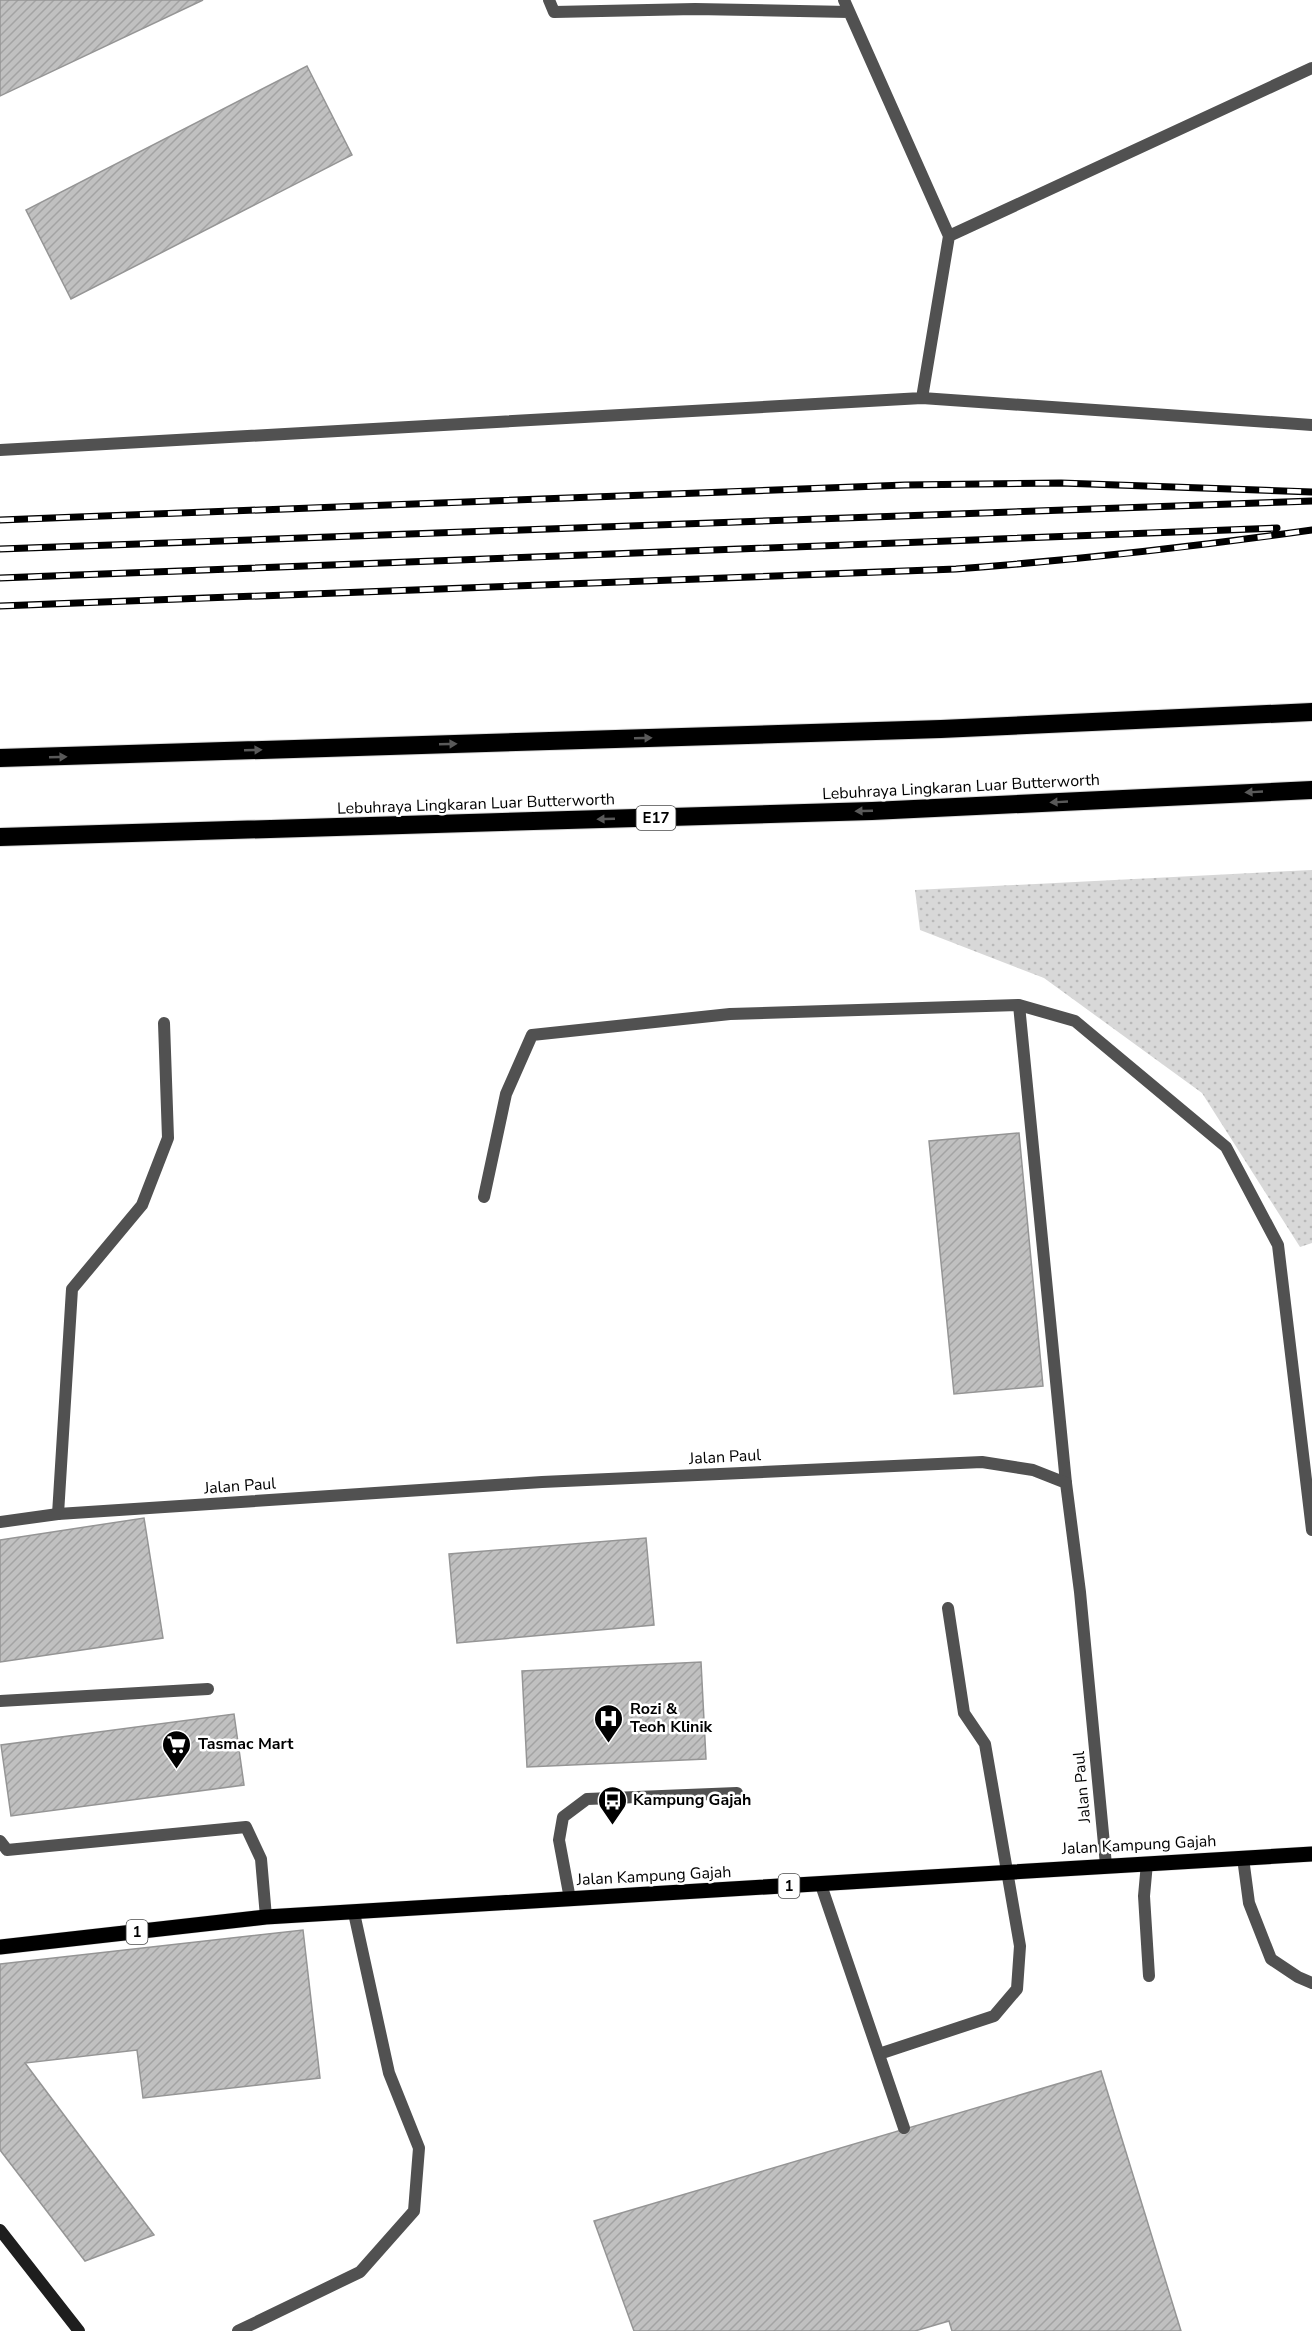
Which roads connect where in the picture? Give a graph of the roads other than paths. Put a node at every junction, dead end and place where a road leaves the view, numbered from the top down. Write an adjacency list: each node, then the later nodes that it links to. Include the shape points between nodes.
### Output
1 (549, 0): 3 (street, via 554,12)
2 (844, 0): 3 (street)
3 (849, 12): 5 (street)
4 (1312, 68): 5 (street)
5 (949, 236): 6 (street)
6 (922, 398): 7 (street); 8 (street)
7 (1312, 425)
8 (0, 450)
9 (1312, 712): 10 (highway, one-way to 9, via 929,730)
10 (0, 758)
11 (1312, 790): 12 (highway, Lebuhraya Lingkaran Luar Butterworth / E17, one-way to 12, via 872,811)
12 (0, 837)
13 (1019, 1005): 15 (street, via 730,1014 532,1035 506,1094); 16 (street); 19 (street, via 1075,1021 1226,1147 1278,1245)
14 (164, 1023): 17 (street, via 168,1138 142,1205 72,1289)
15 (484, 1197)
16 (1066, 1483): 17 (street, Jalan Paul, via 1033,1470 982,1462 542,1482); 28 (street, Jalan Paul)
17 (58, 1514): 18 (street, Jalan Paul)
18 (0, 1522)
19 (1312, 1530)
20 (948, 1608): 29 (street, via 964,1713 985,1744)
21 (208, 1689): 22 (street)
22 (0, 1701)
23 (737, 1793): 31 (street, via 587,1799 563,1817 558,1840)
24 (0, 1841): 33 (street, via 7,1850 246,1827 261,1859)
25 (1312, 1854): 26 (main road, Jalan Kampung Gajah / 1)
26 (1242, 1858): 27 (main road, Jalan Kampung Gajah / 1); 36 (street, via 1249,1903 1270,1959)
27 (1147, 1863): 28 (main road, Jalan Kampung Gajah / 1); 35 (street, via 1144,1896)
28 (1106, 1865): 29 (main road, Jalan Kampung Gajah / 1)
29 (1006, 1871): 30 (main road, Jalan Kampung Gajah / 1); 37 (street, via 1020,1946 1017,1989 994,2016)
30 (821, 1885): 31 (main road, Jalan Kampung Gajah / 1); 37 (street)
31 (570, 1899): 32 (main road, Jalan Kampung Gajah / 1)
32 (354, 1913): 33 (main road, Jalan Kampung Gajah / 1); 41 (street, via 389,2073 419,2148 414,2211 360,2272)
33 (266, 1917): 34 (main road, Jalan Kampung Gajah / 1)
34 (0, 1947)
35 (1149, 1976)
36 (1312, 1983)
37 (879, 2054): 38 (street)
38 (904, 2128)
39 (0, 2230): 40 (street)
40 (79, 2331)
41 (238, 2331)

